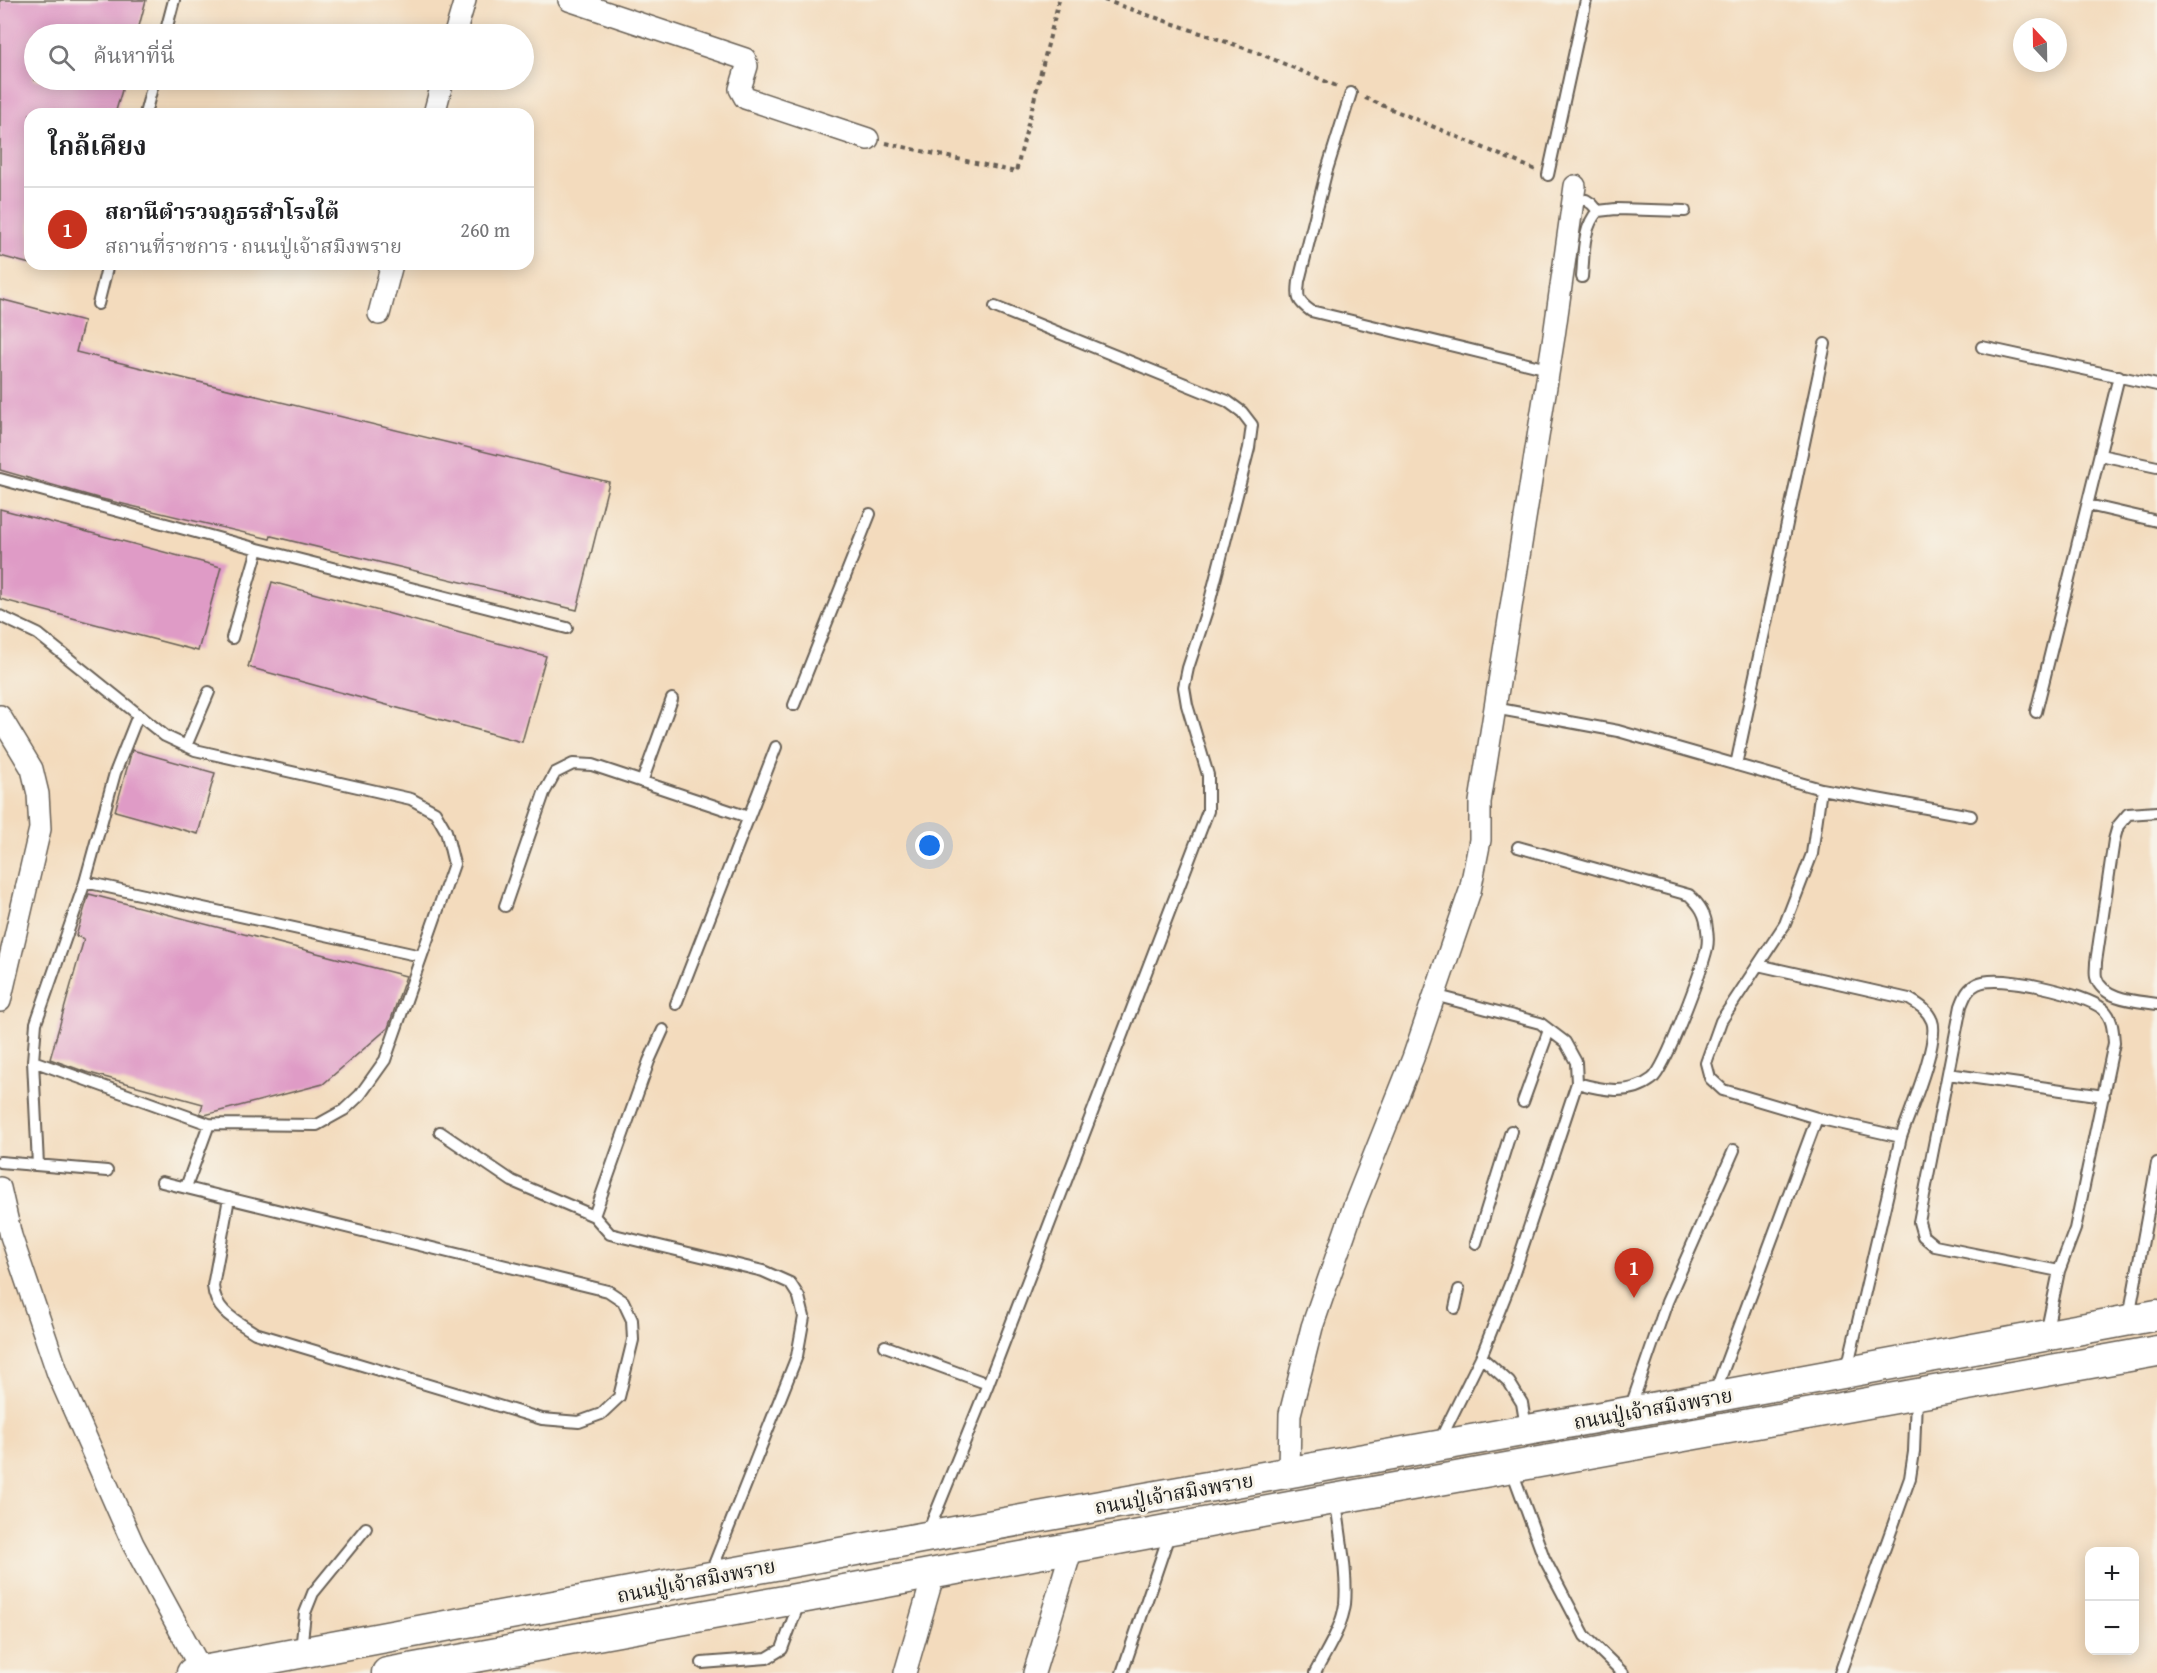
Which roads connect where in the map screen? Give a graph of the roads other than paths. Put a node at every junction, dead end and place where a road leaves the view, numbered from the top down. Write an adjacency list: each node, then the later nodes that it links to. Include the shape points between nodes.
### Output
1 (174, 0): 5 (lane)
2 (465, 0): 6 (street)
3 (569, 0): 12 (street, via 746,59 740,89 745,98)
4 (1586, 0): 13 (lane)
5 (168, 24)
6 (458, 24)
7 (151, 90): 10 (lane)
8 (440, 90): 11 (street)
9 (1351, 93): 25 (lane, via 1299,281 1302,304 1311,311)
10 (147, 108)
11 (436, 108)
12 (868, 139)
13 (1548, 175)
14 (1578, 196): 15 (lane); 25 (street)
15 (1598, 211): 16 (lane); 19 (lane, via 1587,230)
16 (1685, 211)
17 (106, 270): 20 (lane)
18 (390, 270): 22 (street)
19 (1582, 277)
20 (98, 304)
21 (995, 307): 96 (lane, via 1227,401 1252,425 1215,582 1184,687 1208,775 1208,811)
22 (379, 314)
23 (1825, 344): 47 (lane)
24 (1982, 347): 26 (lane)
25 (1548, 369): 41 (street)
26 (2119, 376): 27 (lane); 28 (lane)
27 (2157, 385)
28 (2100, 455): 29 (lane); 31 (lane)
29 (2157, 467)
30 (0, 479): 34 (lane)
31 (2088, 505): 33 (lane); 42 (lane)
32 (870, 514): 40 (lane)
33 (2157, 521)
34 (258, 549): 36 (lane); 37 (lane)
35 (0, 616): 43 (lane, via 38,634)
36 (567, 628)
37 (232, 638)
38 (209, 692): 45 (lane)
39 (672, 699): 48 (lane)
40 (794, 705)
41 (1494, 708): 47 (lane, via 1617,731); 58 (street, via 1480,802 1480,840 1470,891)
42 (2037, 712)
43 (138, 715): 45 (lane); 54 (lane, via 115,773)
44 (0, 716): 59 (street, via 32,769 40,828)
45 (186, 746): 56 (lane, via 411,799 435,812 446,831 454,864)
46 (776, 747): 52 (lane)
47 (1736, 765): 49 (lane)
48 (642, 782): 52 (lane); 55 (lane, via 592,765 573,764 555,773 544,793)
49 (1821, 789): 51 (lane); 57 (lane, via 1812,854 1785,924)
50 (2157, 812): 61 (lane, via 2128,814 2118,825 2096,978 2104,990)
51 (1971, 816)
52 (748, 817): 60 (lane)
53 (1518, 847): 66 (lane, via 1689,895 1702,906 1707,947 1672,1045 1654,1078 1630,1090)
54 (85, 882): 56 (lane); 64 (lane, via 36,1023)
55 (505, 906)
56 (421, 956): 70 (lane, via 385,1060 344,1110 317,1125)
57 (1758, 965): 69 (lane, via 1721,1021 1706,1063 1710,1078 1722,1090); 73 (lane, via 1909,999 1924,1008 1933,1023 1933,1045)
58 (1434, 995): 63 (lane, via 1540,1023); 104 (street, via 1312,1327 1290,1414)
59 (0, 1001)
60 (676, 1004)
61 (2157, 1004)
62 (663, 1030): 84 (lane)
63 (1549, 1030): 66 (lane, via 1565,1042 1576,1062); 68 (lane)
64 (33, 1060): 70 (lane); 77 (lane)
65 (1948, 1074): 67 (lane); 67 (lane, via 1961,1006 1968,990 1979,982 1996,980 2064,992 2103,1009 2113,1025 2114,1044); 86 (lane, via 1919,1222 1923,1236 1935,1246)
66 (1577, 1083): 94 (lane, via 1512,1279)
67 (2104, 1096): 86 (lane, via 2076,1228)
68 (1523, 1102)
69 (1817, 1118): 73 (lane); 98 (lane)
70 (208, 1124): 81 (lane)
71 (1511, 1131): 85 (lane)
72 (440, 1132): 84 (lane, via 512,1181)
73 (1901, 1137): 95 (lane)
74 (1734, 1150): 99 (lane, via 1667,1302)
75 (0, 1162): 77 (lane)
76 (2157, 1163): 79 (lane)
77 (38, 1165): 78 (lane)
78 (106, 1171)
79 (2155, 1180): 90 (lane)
80 (162, 1182): 81 (lane)
81 (186, 1187): 83 (lane)
82 (1, 1198): 116 (street, via 58,1374 133,1544)
83 (230, 1198): 83 (lane, via 608,1292 622,1301 632,1320 633,1340 618,1397 601,1414 579,1422 542,1419 255,1333 226,1314 214,1298)
84 (594, 1216): 112 (lane, via 610,1234 763,1271 790,1283 799,1297 804,1317 797,1356)
85 (1476, 1244)
86 (2059, 1270): 91 (lane)
87 (1460, 1290): 88 (lane)
88 (1455, 1308)
89 (2157, 1316): 90 (main road, ถนนปู่เจ้าสมิงพราย)
90 (2128, 1321): 91 (main road, ถนนปู่เจ้าสมิงพราย)
91 (2045, 1336): 95 (main road, ถนนปู่เจ้าสมิงพราย)
92 (885, 1346): 96 (lane)
93 (2157, 1351): 97 (main road, ถนนปู่เจ้าสมิงพราย)
94 (1481, 1357): 100 (lane, via 1509,1382 1522,1403); 102 (lane)
95 (1847, 1373): 98 (main road, ถนนปู่เจ้าสมิงพราย)
96 (988, 1384): 109 (lane)
97 (1916, 1394): 101 (main road, ถนนปู่เจ้าสมิงพราย); 123 (lane, via 1910,1478)
98 (1713, 1397): 99 (main road, ถนนปู่เจ้าสมิงพราย)
99 (1634, 1411): 100 (main road, ถนนปู่เจ้าสมิงพราย); 101 (main road)
100 (1526, 1429): 102 (main road, ถนนปู่เจ้าสมิงพราย)
101 (1646, 1442): 103 (main road, ถนนปู่เจ้าสมิงพราย)
102 (1438, 1445): 104 (main road, ถนนปู่เจ้าสมิงพราย)
103 (1511, 1467): 105 (main road, ถนนปู่เจ้าสมิงพราย); 122 (lane, via 1544,1558 1585,1636)
104 (1289, 1473): 106 (main road); 109 (main road, ถนนปู่เจ้าสมิงพราย)
105 (1336, 1499): 106 (main road, ถนนปู่เจ้าสมิงพราย); 121 (lane, via 1345,1604 1339,1626)
106 (1295, 1506): 108 (main road, ถนนปู่เจ้าสมิงพราย)
107 (366, 1528): 114 (lane, via 313,1593 305,1613)
108 (1171, 1529): 110 (main road, ถนนปู่เจ้าสมิงพราย); 120 (lane)
109 (926, 1537): 112 (main road, ถนนปู่เจ้าสมิงพราย)
110 (1072, 1548): 111 (main road, ถนนปู่เจ้าสมิงพราย); 119 (street)
111 (934, 1573): 113 (main road, ถนนปู่เจ้าสมิงพราย); 118 (street)
112 (708, 1578): 114 (main road, ถนนปู่เจ้าสมิงพราย)
113 (801, 1598): 115 (lane, via 782,1648 767,1658); 117 (main road, ถนนปู่เจ้าสมิงพราย, via 503,1657)
114 (300, 1653): 116 (main road, ถนนปู่เจ้าสมิงพราย)
115 (702, 1664)
116 (199, 1672)
117 (387, 1673)
118 (904, 1673)
119 (1034, 1673)
120 (1122, 1673)
121 (1315, 1673)
122 (1623, 1673)
123 (1840, 1673)

